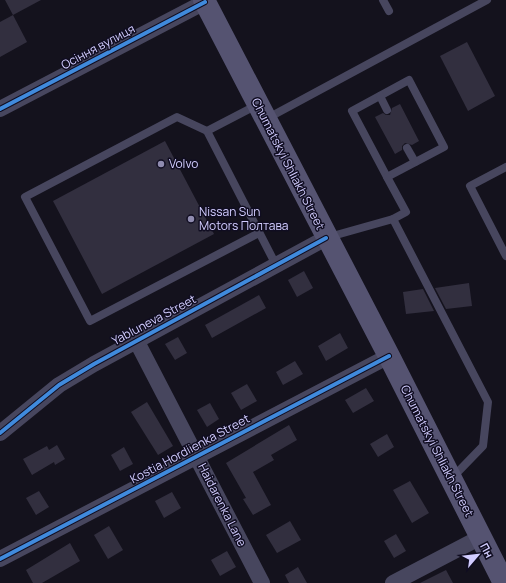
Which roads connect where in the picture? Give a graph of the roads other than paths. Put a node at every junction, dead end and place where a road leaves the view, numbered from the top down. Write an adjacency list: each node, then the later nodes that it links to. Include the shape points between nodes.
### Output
1 (383, 0): 4 (lane)
2 (487, 0): 8 (lane)
3 (205, 1): 6 (street, Осіння вулиця); 8 (main road, Chumatskyi Shliakh Street)
4 (389, 11)
5 (380, 96): 7 (lane); 11 (lane, via 409,80 444,147); 13 (lane, via 352,111)
6 (0, 109)
7 (387, 110)
8 (262, 112): 9 (lane); 16 (main road, Chumatskyi Shliakh Street)
9 (207, 131): 15 (lane); 15 (lane, via 177,117 25,197 90,321)
10 (407, 148): 11 (lane)
11 (415, 162): 13 (lane)
12 (506, 167): 17 (lane, via 470,186)
13 (387, 177): 14 (lane, via 406,212)
14 (393, 219): 16 (lane); 23 (lane, via 488,402 483,446)
15 (259, 233): 18 (lane)
16 (326, 238): 18 (street, Yabluneva Street); 20 (main road, Chumatskyi Shliakh Street)
17 (506, 256)
18 (276, 265): 19 (street, Yabluneva Street)
19 (138, 342): 21 (street, Yabluneva Street, via 94,364 59,386); 22 (street, Haidarenka Lane)
20 (389, 356): 22 (street, Kostia Hordiienka Street); 23 (main road, Chumatskyi Shliakh Street)
21 (0, 433)
22 (197, 456): 25 (street, Kostia Hordiienka Street); 26 (street, Haidarenka Lane)
23 (452, 479): 24 (main road, Chumatskyi Shliakh Street)
24 (481, 537): 27 (street); 28 (main road, Chumatskyi Shliakh Street)
25 (0, 559)
26 (262, 583)
27 (392, 583)
28 (504, 583)

